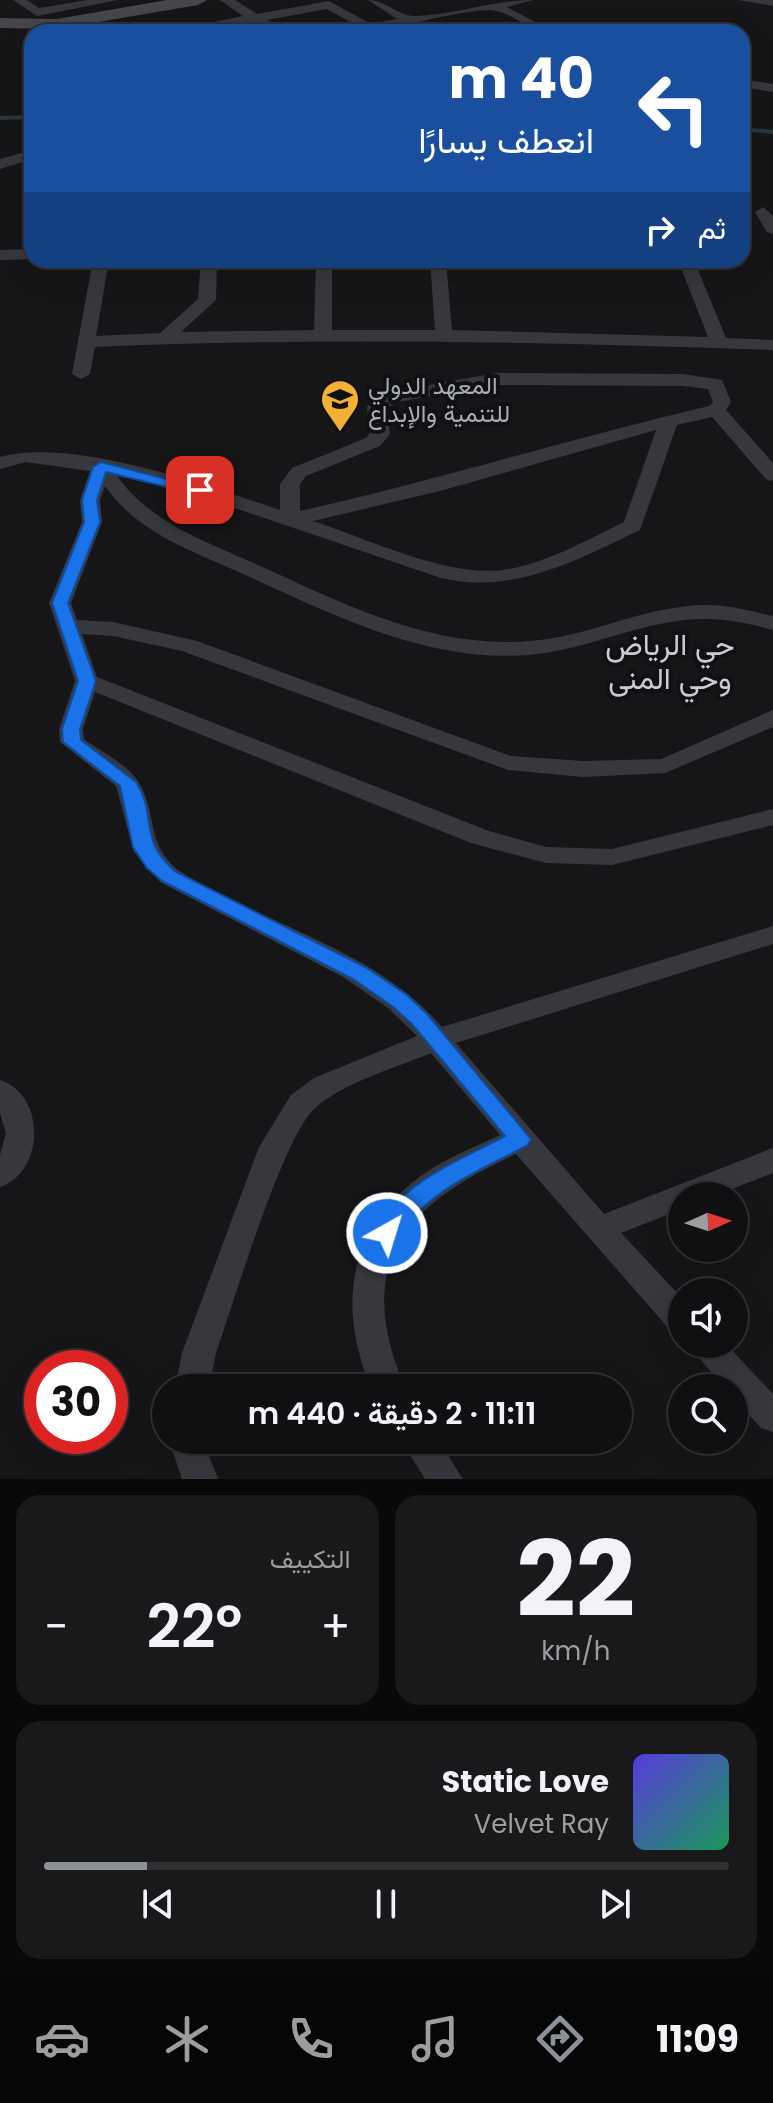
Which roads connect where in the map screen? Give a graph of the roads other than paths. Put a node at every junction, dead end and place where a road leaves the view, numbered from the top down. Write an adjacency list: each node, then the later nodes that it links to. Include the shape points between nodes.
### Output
1 (19, 0): 11 (street, via 37,12)
2 (198, 0): 11 (main road)
3 (226, 0): 13 (street)
4 (307, 0): 13 (street)
5 (444, 0): 12 (street)
6 (527, 0): 10 (street)
7 (744, 0): 9 (street)
8 (374, 1): 23 (street)
9 (773, 2)
10 (502, 3): 12 (street); 14 (street)
11 (105, 4): 15 (main road)
12 (463, 11): 24 (street)
13 (249, 14): 20 (street); 21 (street); 22 (street, via 329,5)
14 (518, 18): 16 (street); 25 (street)
15 (67, 22): 18 (main road); 19 (street)
16 (492, 22)
17 (0, 23): 26 (main road)
18 (46, 24)
19 (74, 24)
20 (207, 24)
21 (265, 24)
22 (362, 24)
23 (403, 24)
24 (413, 24)
25 (530, 24)
26 (24, 26)
27 (750, 84): 28 (street)
28 (773, 88)
29 (24, 156): 30 (street)
30 (0, 164)
31 (763, 212): 32 (street)
32 (773, 229)
33 (24, 254): 34 (street)
34 (0, 255)
35 (100, 268): 43 (street)
36 (209, 268): 42 (street, via 207,300)
37 (324, 268): 40 (street)
38 (439, 268): 41 (street)
39 (689, 268): 44 (street)
40 (323, 335): 41 (street); 42 (street)
41 (444, 335): 44 (street)
42 (165, 338): 43 (street)
43 (88, 342): 46 (street)
44 (719, 343): 45 (street)
45 (773, 345)
46 (81, 374)
47 (716, 410): 48 (street); 51 (street); 52 (street, via 722,402 715,384 683,380 497,379 391,397 376,407 380,434 373,442 299,472 290,484)
48 (668, 423): 52 (street); 52 (street, via 633,526 549,565 504,576 449,573)
49 (0, 463): 50 (street, via 26,456)
50 (101, 467): 52 (street, via 171,480); 53 (street, via 136,511 177,537 367,621 433,642 465,649 531,648 680,611 727,612); 54 (street, via 90,500 92,522 60,603)
51 (773, 475)
52 (290, 520)
53 (773, 623)
54 (67, 626): 55 (street); 56 (street, via 113,629 189,646 508,763 583,769 665,766)
55 (87, 681): 57 (street, via 480,837 546,855 612,857); 59 (street, via 71,729 72,742 126,782 143,847 154,863 169,877 360,973 409,1010)
56 (773, 717)
57 (773, 817)
58 (773, 935): 59 (street)
59 (434, 1040): 61 (street); 67 (street, via 324,1086 286,1123)
60 (0, 1091): 63 (street, via 17,1111 21,1130 16,1154)
61 (520, 1139): 64 (street); 68 (street, via 429,1186 399,1213 375,1252 364,1295 368,1337)
62 (773, 1160): 64 (street)
63 (0, 1175)
64 (598, 1229): 65 (street)
65 (668, 1305)
66 (718, 1358): 69 (street)
67 (195, 1374)
68 (383, 1374)
69 (773, 1417)
70 (191, 1454): 72 (street)
71 (428, 1454): 73 (street)
72 (200, 1479)
73 (445, 1479)

